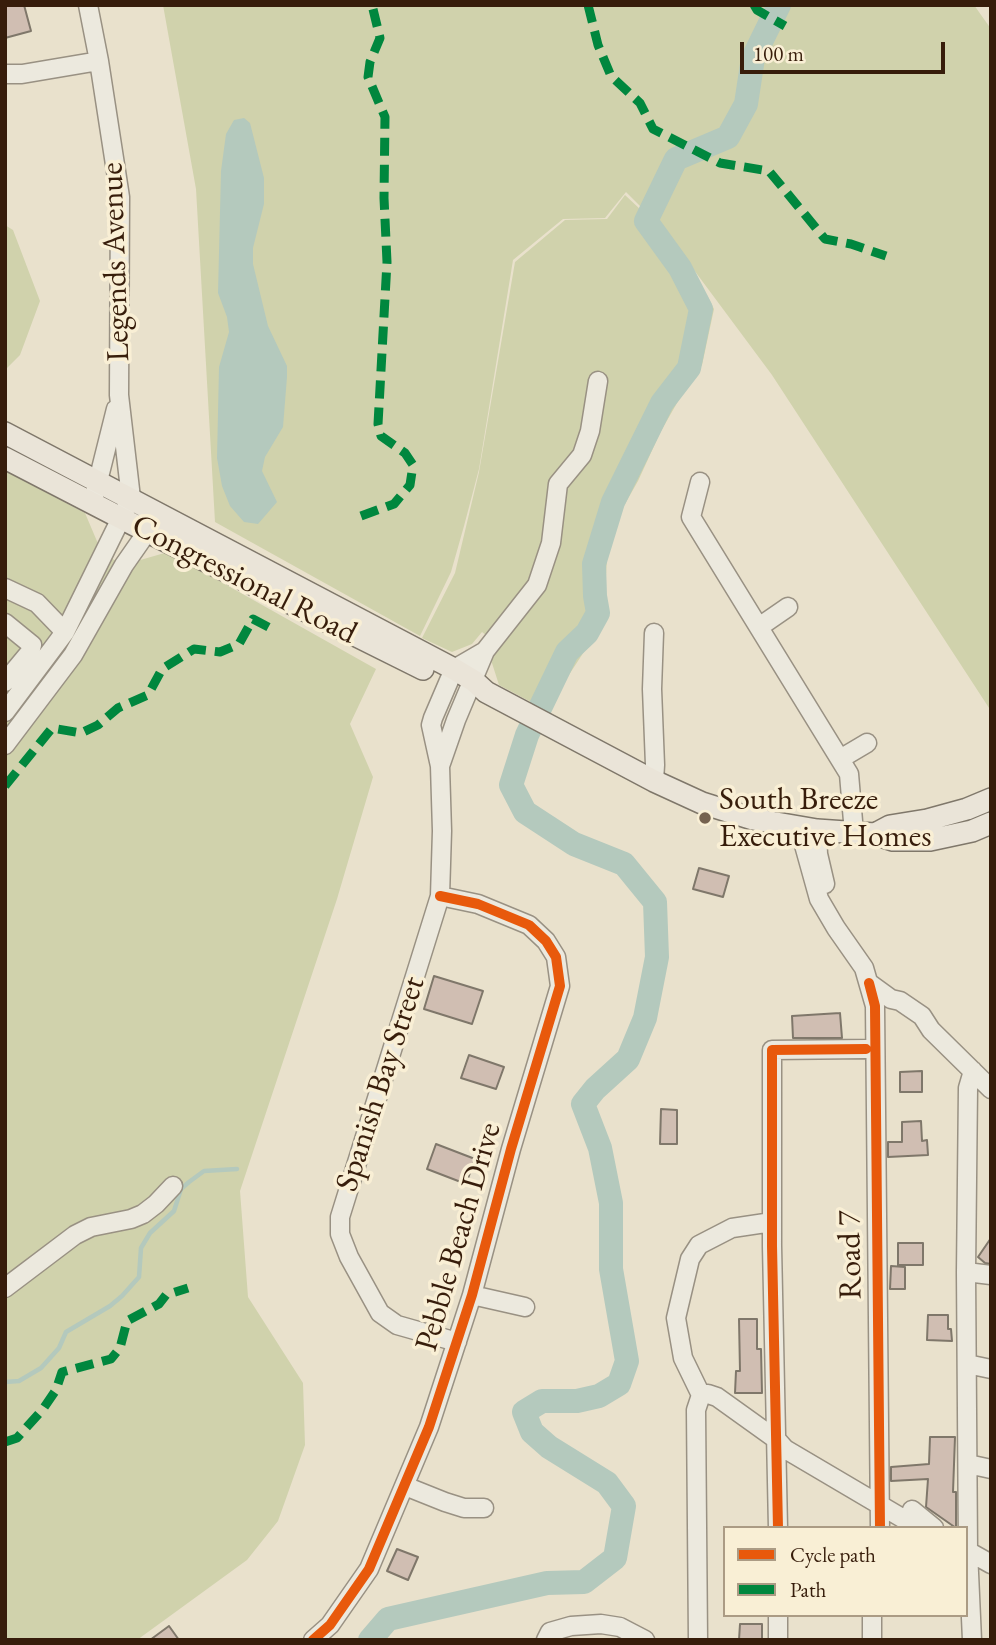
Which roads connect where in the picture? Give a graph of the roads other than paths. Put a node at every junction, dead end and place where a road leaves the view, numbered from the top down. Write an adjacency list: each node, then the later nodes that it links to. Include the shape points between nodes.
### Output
1 (88, 5): 2 (street, Legends Avenue)
2 (99, 61): 3 (street); 5 (street, Legends Avenue, via 120,197)
3 (5, 74)
4 (598, 381): 21 (street, via 582,455 558,484 551,544 537,585)
5 (119, 395): 8 (street, Legends Avenue); 10 (street, Legends Avenue)
6 (5, 433): 8 (main road, Congressional Road)
7 (5, 458): 11 (main road, Congressional Road)
8 (99, 481): 10 (main road, Congressional Road); 11 (street, Legends Avenue)
9 (701, 482): 18 (street, via 691,517)
10 (131, 498): 12 (main road, Congressional Road); 13 (street, Legends Avenue)
11 (92, 503): 13 (main road, Congressional Road)
12 (160, 513): 14 (street); 22 (main road, Congressional Road)
13 (122, 519): 14 (main road, Congressional Road); 19 (street, Legends Avenue)
14 (148, 532): 22 (main road, Congressional Road); 27 (street, via 73,655)
15 (5, 588): 19 (street, via 37,603)
16 (788, 607): 18 (street)
17 (5, 623): 23 (street, via 32,645)
18 (759, 627): 28 (street)
19 (65, 632): 25 (street, Legends Avenue)
20 (654, 633): 30 (street)
21 (487, 649): 22 (street); 24 (street, Spanish Bay Street)
22 (451, 675): 24 (main road, Congressional Road); 29 (street, Spanish Bay Street, via 432,725)
23 (5, 682)
24 (476, 688): 29 (street, Spanish Bay Street); 30 (main road, Congressional Road)
25 (5, 712)
26 (867, 743): 28 (street)
27 (5, 745)
28 (840, 759): 34 (street, via 849,774)
29 (440, 766): 35 (street, Spanish Bay Street)
30 (654, 780): 33 (main road, Congressional Road, via 702,803)
31 (989, 804): 34 (main road, Congressional Road)
32 (991, 823): 34 (main road, Congressional Road, via 930,840)
33 (808, 829): 34 (main road, Congressional Road); 36 (street, Road 7, via 819,899 861,961)
34 (864, 834)
35 (440, 895): 45 (street, Pebble Beach Drive, via 478,904 529,925 564,955 560,986); 47 (street, Spanish Bay Street, via 353,1172 340,1234 380,1313 397,1325)
36 (869, 983): 37 (street, Road 7); 38 (street, via 922,1016); 55 (street, Road 7, via 875,1006)
37 (866, 1049): 41 (street, via 772,1050); 55 (street, Road 7)
38 (973, 1071): 39 (street); 42 (street, via 968,1088)
39 (991, 1088)
40 (173, 1186): 44 (street, via 143,1214 75,1235)
41 (772, 1222): 50 (street, via 732,1228 699,1245 690,1259 676,1318 683,1358); 51 (street)
42 (966, 1272): 43 (street); 48 (street)
43 (991, 1275)
44 (5, 1288)
45 (472, 1295): 46 (street); 47 (street, Pebble Beach Drive)
46 (525, 1307)
47 (457, 1342): 54 (street, Pebble Beach Drive)
48 (967, 1364): 49 (street); 52 (street)
49 (991, 1369)
50 (701, 1395): 51 (street, via 717,1397); 73 (street, via 696,1410)
51 (777, 1440): 55 (street, via 785,1449); 57 (street)
52 (968, 1464): 53 (street); 62 (street)
53 (991, 1469)
54 (405, 1486): 56 (street, via 464,1508); 70 (street, Pebble Beach Drive, via 369,1569 330,1625)
55 (875, 1495): 58 (street, Road 7); 59 (street, Road 7); 60 (street); 61 (street)
56 (484, 1508)
57 (778, 1526)
58 (872, 1526)
59 (880, 1526)
60 (916, 1526)
61 (932, 1526)
62 (967, 1526)
63 (968, 1551): 64 (street)
64 (991, 1564)
65 (968, 1568): 77 (street)
66 (778, 1617): 74 (street)
67 (872, 1617): 75 (street)
68 (880, 1617): 76 (street)
69 (620, 1633): 71 (street, via 601,1624 570,1626 550,1632); 72 (street)
70 (313, 1640)
71 (546, 1640)
72 (645, 1640)
73 (698, 1640)
74 (778, 1640)
75 (872, 1640)
76 (880, 1640)
77 (972, 1640)

